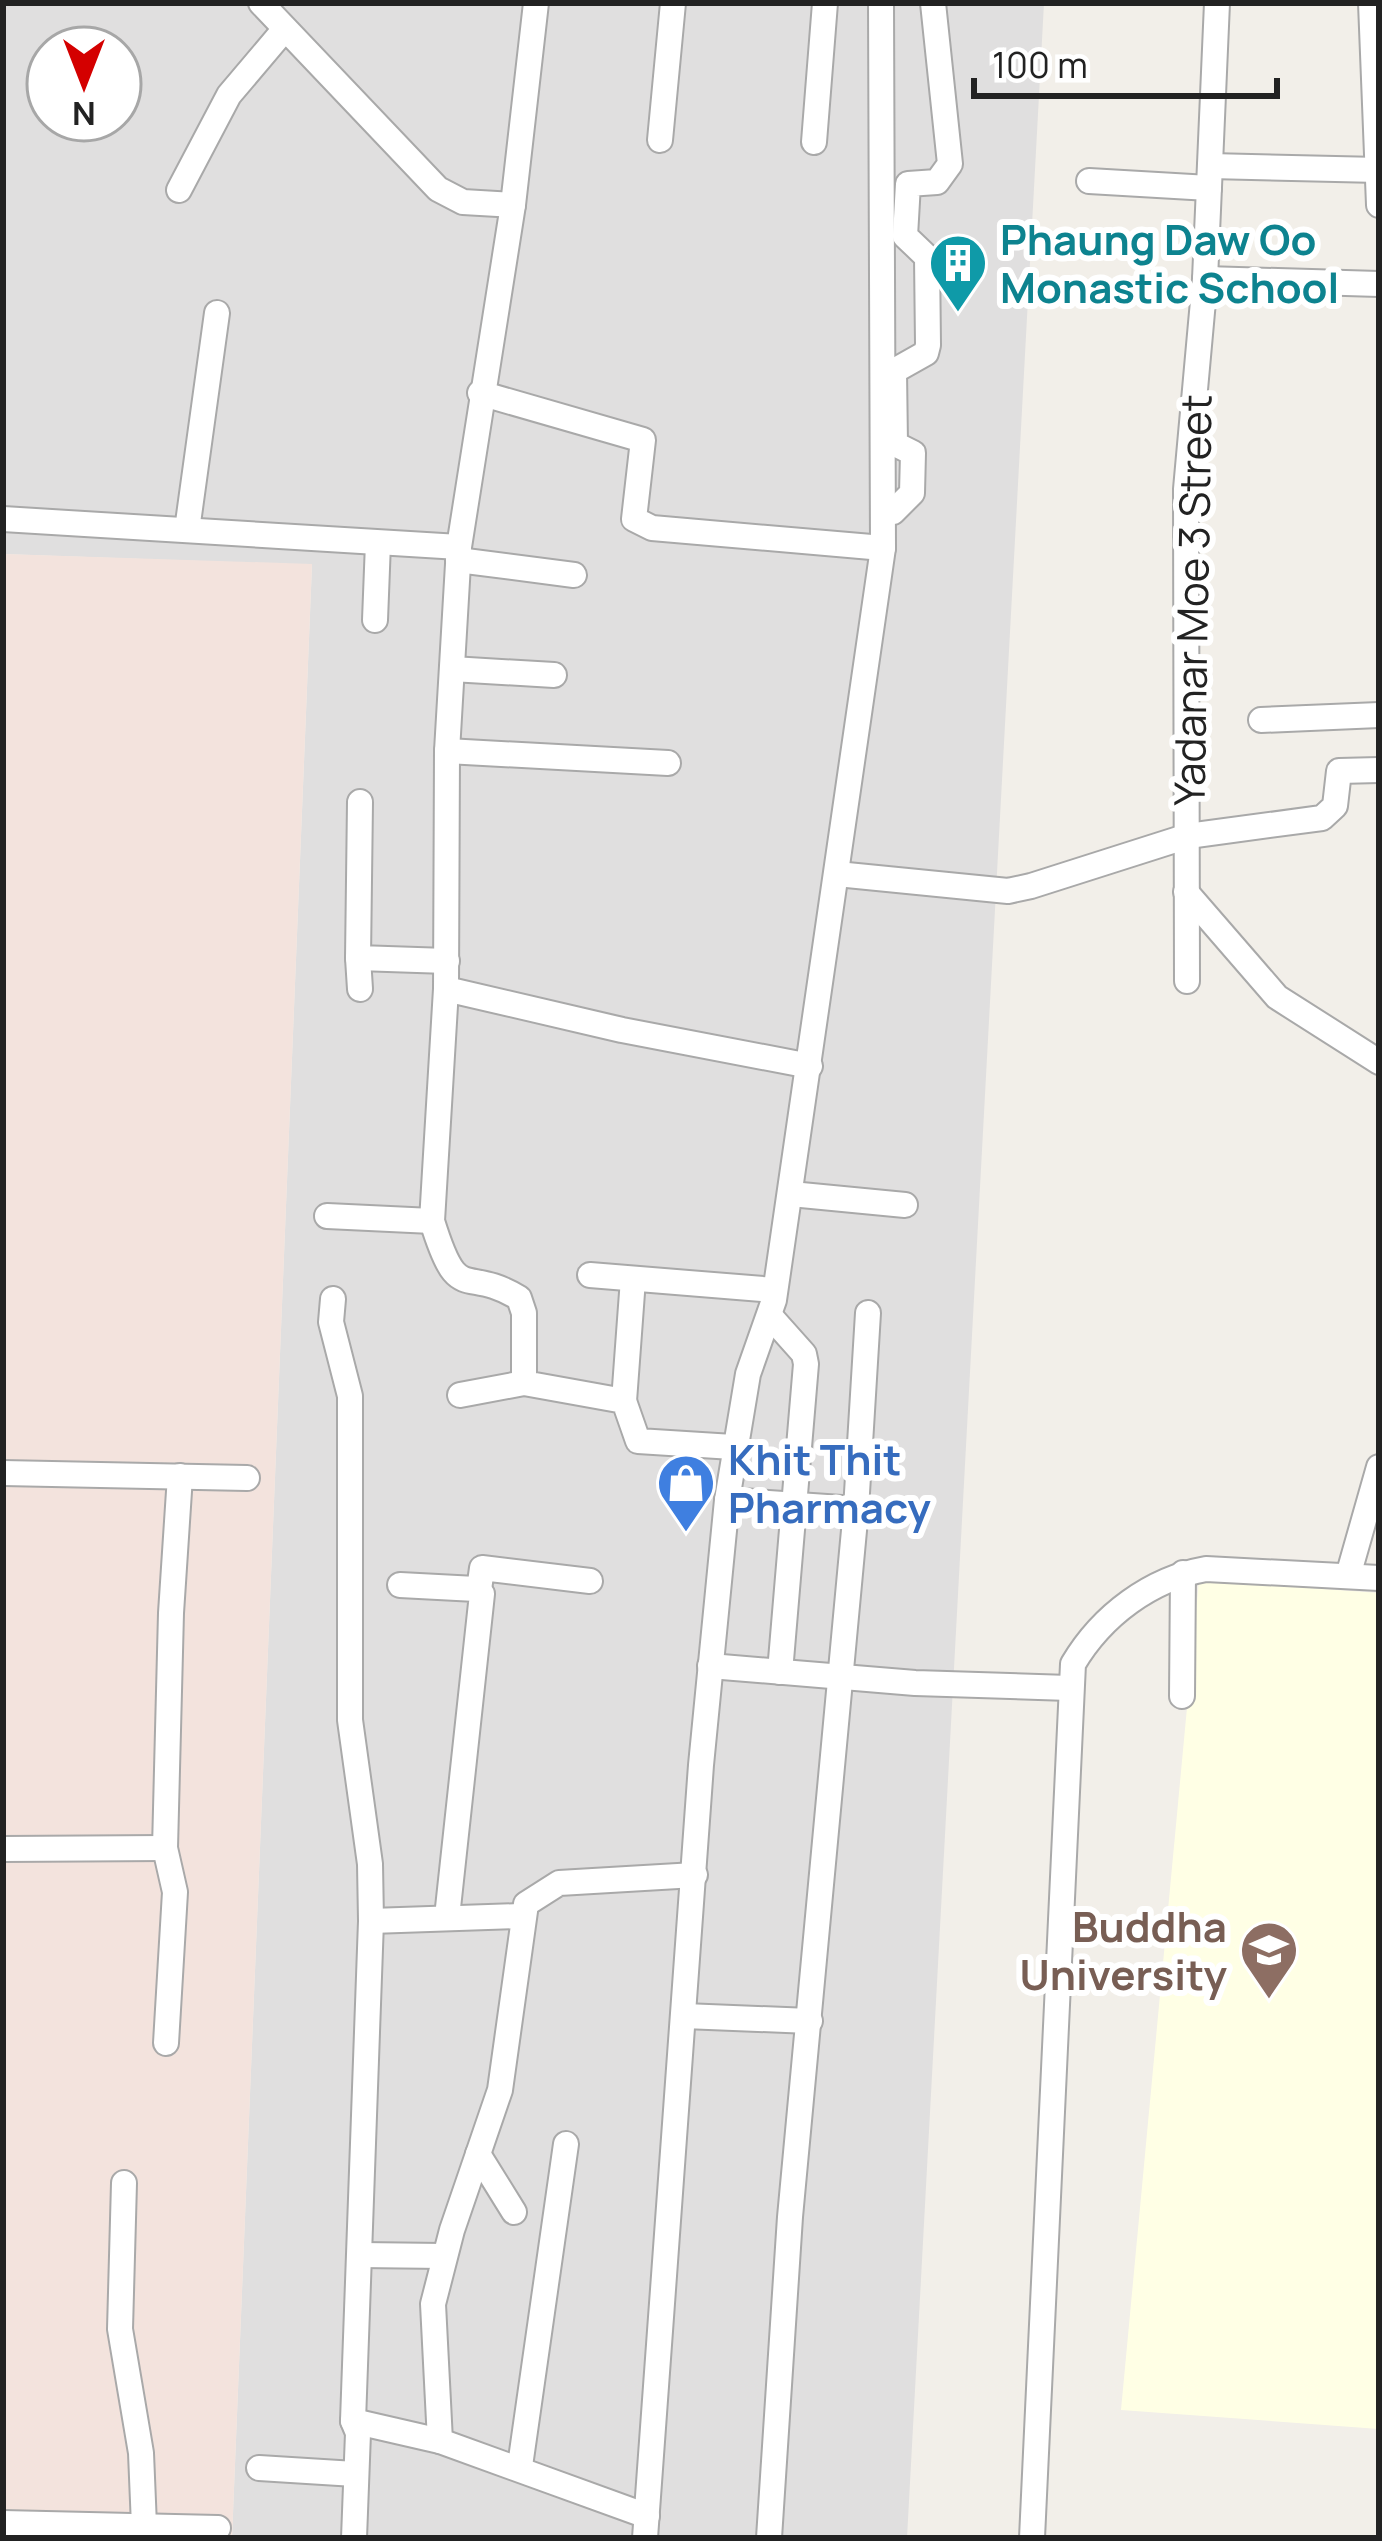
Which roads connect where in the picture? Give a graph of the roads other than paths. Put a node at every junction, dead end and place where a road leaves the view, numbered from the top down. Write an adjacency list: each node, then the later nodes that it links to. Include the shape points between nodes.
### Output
1 (261, 3): 9 (street)
2 (536, 3): 16 (street)
3 (673, 3): 10 (street)
4 (826, 3): 11 (street)
5 (881, 3): 22 (street)
6 (933, 3): 22 (street, via 950,164 937,182 908,184 905,236 927,256 928,345 894,370 895,444 913,453 912,493)
7 (1217, 3): 13 (street, Yadanar Moe 3 Street)
8 (1371, 3): 12 (street)
9 (284, 30): 15 (street, via 230,95); 16 (street, via 439,190 463,202)
10 (660, 140)
11 (814, 142)
12 (1378, 170): 13 (street); 17 (street)
13 (1209, 177): 14 (street); 18 (street, Yadanar Moe 3 Street)
14 (1089, 181)
15 (179, 190)
16 (513, 205): 21 (street)
17 (1379, 205)
18 (1205, 280): 19 (street); 38 (street, Yadanar Moe 3 Street, via 1186,489)
19 (1379, 284)
20 (217, 313): 24 (street)
21 (480, 393): 26 (street, via 644,440 634,519 652,528); 27 (street)
22 (883, 512): 26 (street)
23 (3, 519): 24 (street)
24 (187, 530): 25 (street)
25 (378, 543): 27 (street); 29 (street)
26 (884, 548): 39 (street)
27 (458, 554): 28 (street); 30 (street)
28 (574, 575)
29 (375, 620)
30 (452, 669): 31 (street); 34 (street)
31 (554, 675)
32 (1379, 715): 33 (street)
33 (1261, 720)
34 (447, 751): 35 (street); 42 (street)
35 (668, 763)
36 (1379, 770): 38 (street, via 1339,771 1335,806 1322,818)
37 (360, 802): 41 (street)
38 (1188, 836): 39 (street, via 1008,891); 40 (street, Yadanar Moe 3 Street)
39 (838, 874): 47 (street)
40 (1186, 892): 43 (street, Yadanar Moe 3 Street); 46 (street, via 1277,997)
41 (358, 958): 42 (street); 45 (street)
42 (447, 961): 44 (street)
43 (1187, 981)
44 (446, 988): 47 (street); 51 (street)
45 (360, 989)
46 (1379, 1062)
47 (810, 1066): 48 (street)
48 (790, 1193): 49 (street); 54 (street)
49 (905, 1205)
50 (327, 1216): 51 (street)
51 (432, 1222): 58 (street, via 460,1280 519,1298)
52 (590, 1275): 53 (street)
53 (633, 1280): 54 (street); 60 (street)
54 (775, 1290): 57 (street)
55 (333, 1299): 85 (street, via 350,1396 350,1720)
56 (868, 1313): 68 (street)
57 (770, 1317): 61 (street, via 748,1373); 67 (street, via 806,1364)
58 (524, 1383): 59 (street); 60 (street)
59 (460, 1395)
60 (624, 1401): 61 (street, via 638,1441)
61 (734, 1447): 66 (street)
62 (1379, 1467): 70 (street)
63 (3, 1473): 64 (street)
64 (180, 1476): 65 (street); 80 (street)
65 (247, 1478)
66 (728, 1500): 67 (street); 75 (street)
67 (795, 1504): 68 (street); 76 (street)
68 (856, 1509): 77 (street)
69 (1183, 1573): 70 (street); 78 (street, via 1153,1586 1094,1636 1073,1664); 79 (street)
70 (1348, 1576): 71 (street)
71 (1379, 1578)
72 (590, 1581): 74 (street, via 482,1568)
73 (400, 1585): 74 (street)
74 (479, 1590): 84 (street)
75 (710, 1666): 76 (street); 82 (street)
76 (780, 1672): 77 (street)
77 (839, 1678): 78 (street); 87 (street)
78 (1069, 1688): 106 (street)
79 (1182, 1696)
80 (165, 1848): 81 (street); 88 (street, via 175,1892)
81 (3, 1849)
82 (695, 1875): 83 (street, via 559,1882 532,1896); 86 (street)
83 (520, 1916): 84 (street); 90 (street, via 505,2069)
84 (447, 1917): 85 (street)
85 (371, 1921): 93 (street)
86 (684, 2016): 87 (street); 102 (street)
87 (810, 2021): 105 (street)
88 (166, 2043)
89 (566, 2144): 97 (street)
90 (478, 2154): 92 (street); 94 (street)
91 (124, 2183): 101 (street, via 120,2329)
92 (514, 2212)
93 (360, 2254): 94 (street); 95 (street)
94 (443, 2256): 96 (street, via 432,2326)
95 (353, 2421): 96 (street); 99 (street)
96 (440, 2441): 97 (street)
97 (520, 2466): 102 (street)
98 (259, 2468): 99 (street)
99 (356, 2474): 104 (street)
100 (3, 2522): 101 (street)
101 (144, 2526): 103 (street)
102 (646, 2527)
103 (218, 2528)
104 (354, 2538)
105 (769, 2538)
106 (1032, 2538)

